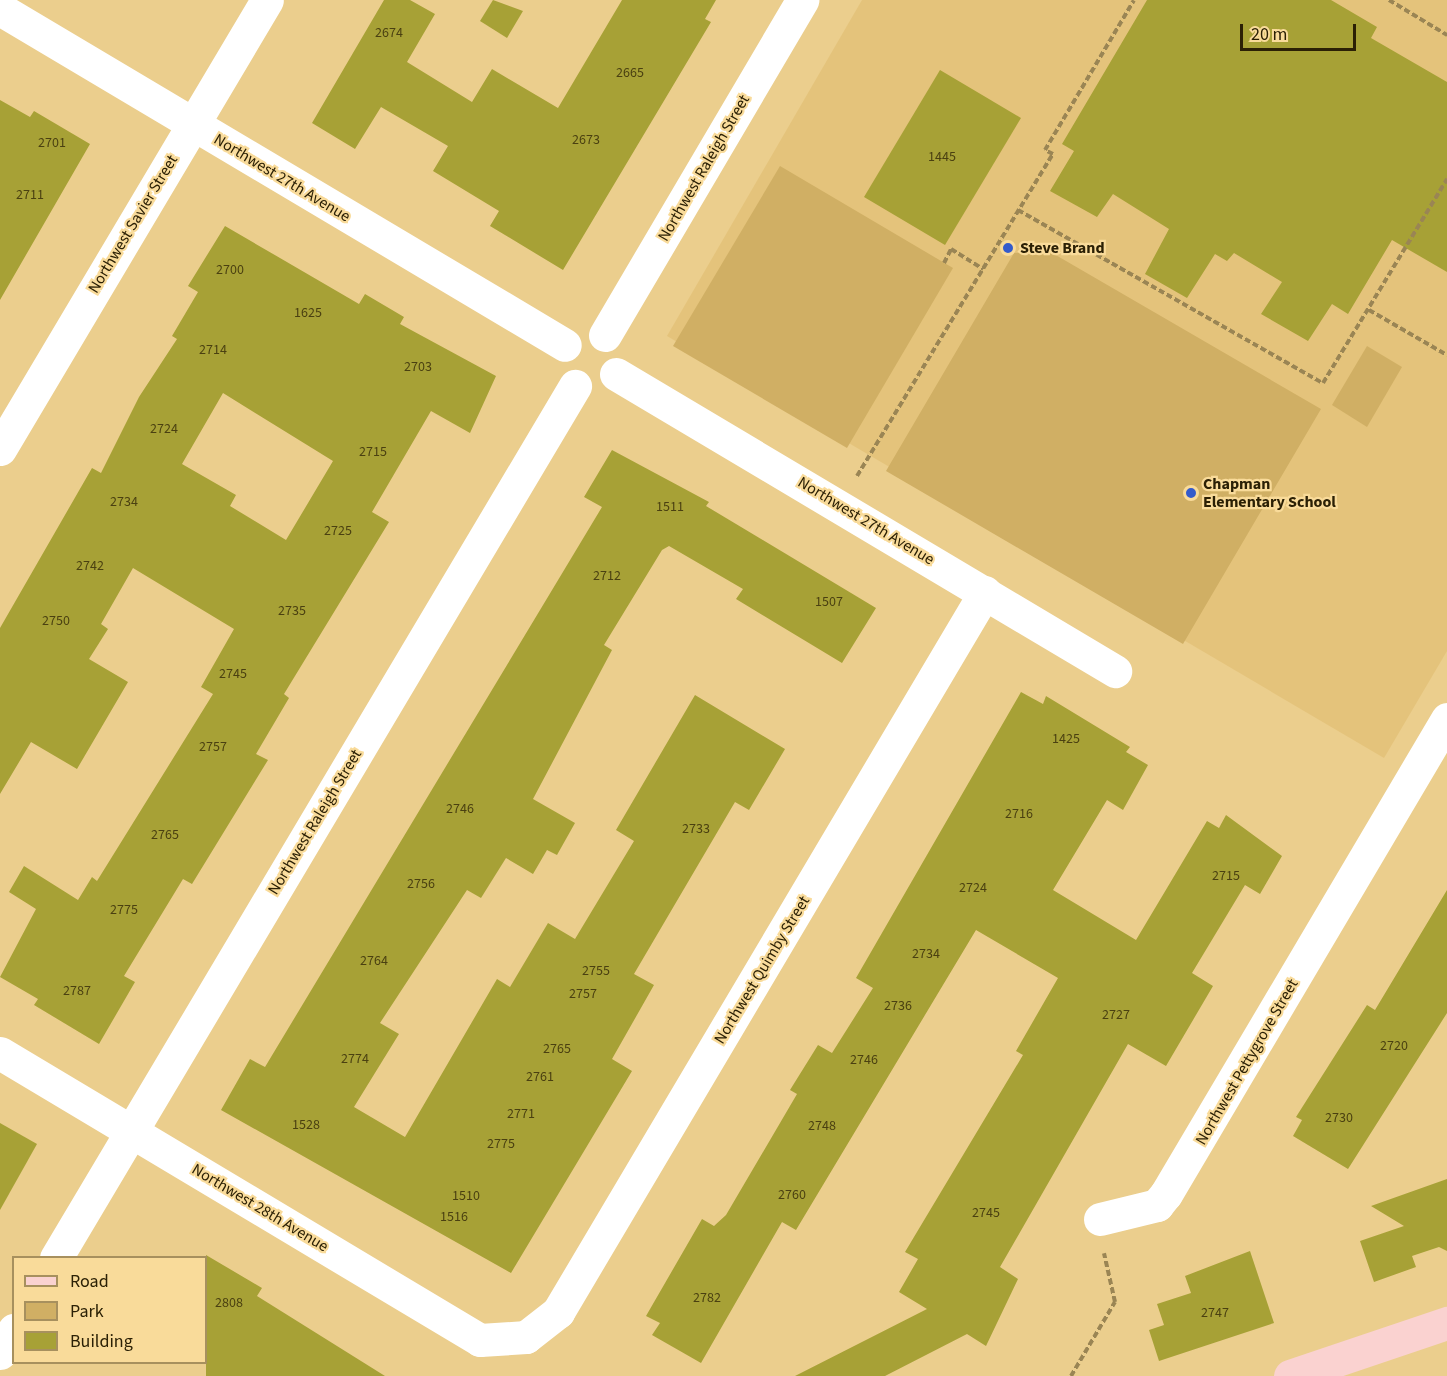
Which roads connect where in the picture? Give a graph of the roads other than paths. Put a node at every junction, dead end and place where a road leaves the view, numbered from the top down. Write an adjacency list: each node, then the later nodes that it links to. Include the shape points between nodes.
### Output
1 (267, 0): 4 (street, Northwest Savier Street)
2 (802, 0): 5 (street, Northwest Raleigh Street)
3 (0, 9): 4 (street, Northwest 27th Avenue)
4 (193, 124): 6 (street, Northwest 27th Avenue); 9 (street, Northwest Savier Street)
5 (605, 335): 6 (street, via 584,332); 7 (street, via 618,352)
6 (565, 345): 8 (street, via 562,368)
7 (616, 374): 8 (street, via 599,388); 10 (street, Northwest 27th Avenue)
8 (575, 386): 14 (street, Northwest Raleigh Street)
9 (0, 449)
10 (985, 592): 11 (street, Northwest 27th Avenue); 19 (street, Northwest Quimby Street, via 558,1312)
11 (1115, 671)
12 (1447, 719): 15 (street, Northwest Pettygrove Street, via 1166,1194 1156,1205)
13 (0, 1053): 14 (street, Northwest 28th Avenue)
14 (131, 1131): 16 (street, Northwest Raleigh Street); 19 (street, Northwest 28th Avenue, via 480,1340)
15 (1100, 1219)
16 (57, 1256)
17 (1447, 1323): 21 (main road)
18 (12, 1333): 20 (street)
19 (526, 1337)
20 (0, 1353)
21 (1290, 1376)

